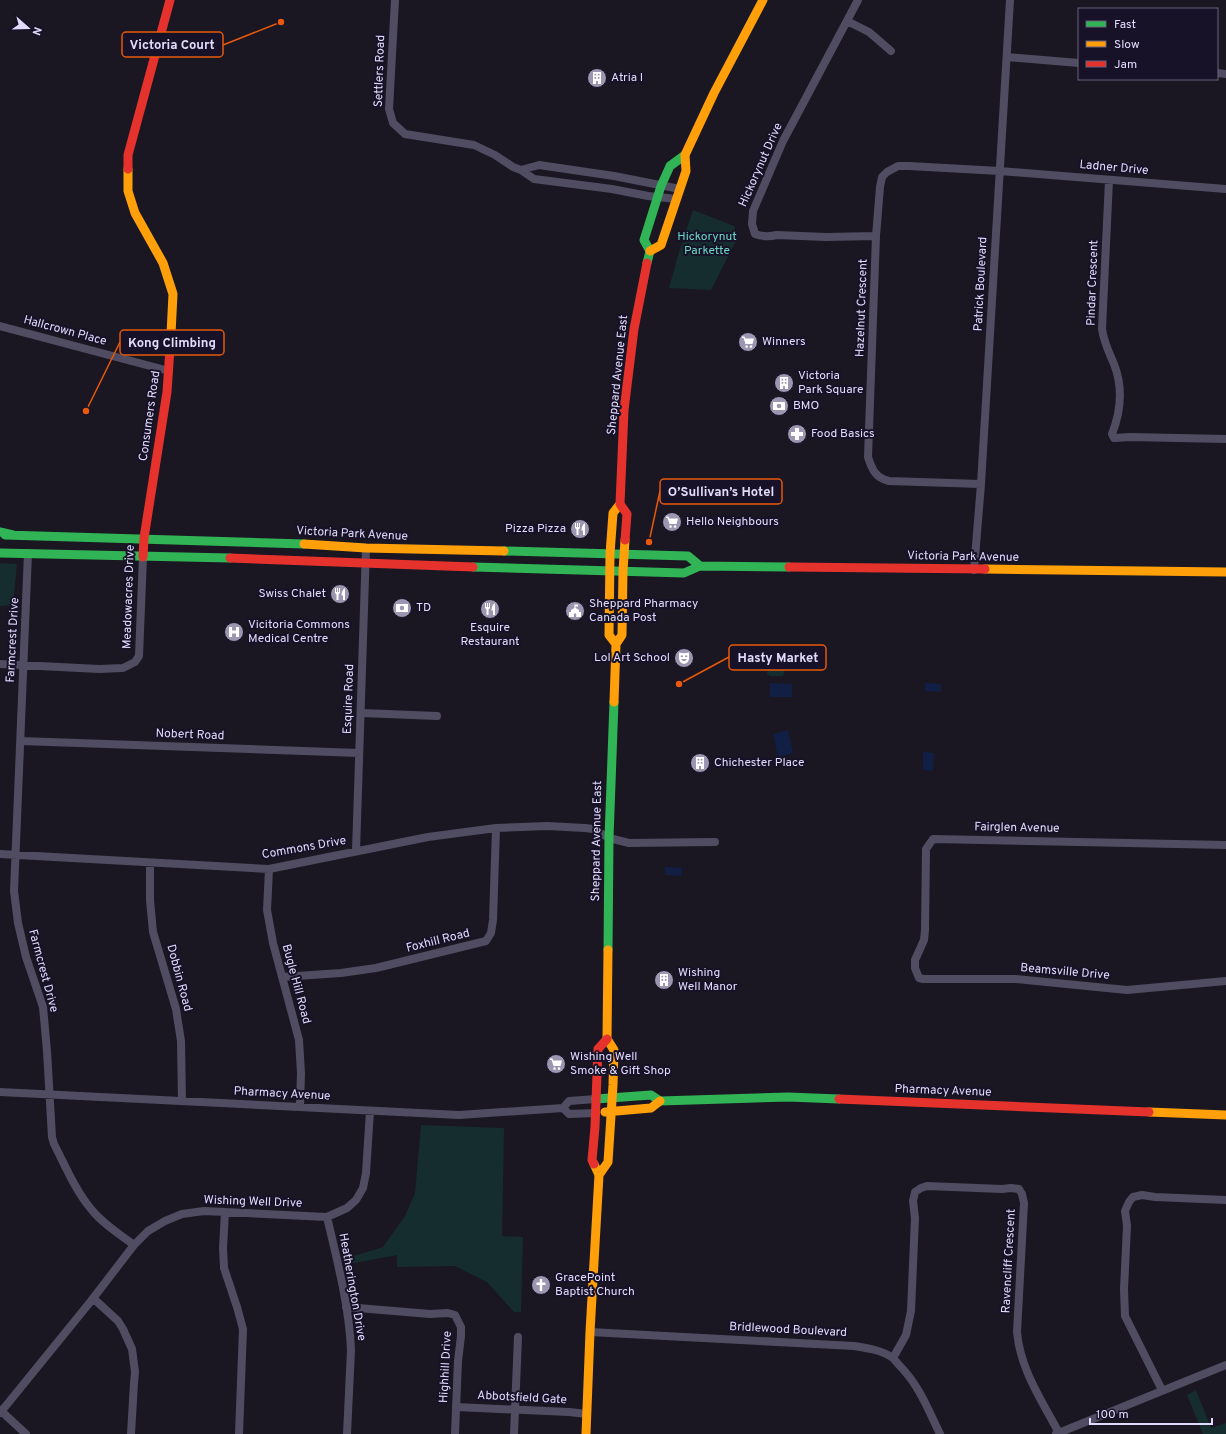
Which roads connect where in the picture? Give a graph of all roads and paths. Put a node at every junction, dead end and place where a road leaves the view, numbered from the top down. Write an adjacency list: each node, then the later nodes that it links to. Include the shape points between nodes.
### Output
1 (170, 0): 22 (main road, Consumers Road, via 128,155 128,192 135,213 163,263 173,294)
2 (395, 0): 11 (street, Settlers Road, via 389,109 393,123 405,134 474,145)
3 (763, 0): 10 (main road, Sheppard Avenue East)
4 (858, 0): 6 (street, Hickorynut Drive)
5 (1010, 0): 8 (street, Patrick Boulevard)
6 (847, 21): 7 (street, via 869,32); 19 (street, Hickorynut Drive, via 783,142 753,211 752,224 755,234 761,236)
7 (891, 51)
8 (1007, 57): 9 (street); 12 (street, Patrick Boulevard)
9 (1078, 63)
10 (685, 155): 14 (main road, Sheppard Avenue East, via 670,166); 15 (main road, Sheppard Avenue East, via 686,171)
11 (521, 170): 14 (street, via 539,165); 17 (street, Settlers Road, via 534,179)
12 (1000, 171): 13 (street, Ladner Drive); 19 (street, Hazelnut Crescent, via 898,166 892,169 882,177); 24 (street, Patrick Boulevard)
13 (1109, 180): 16 (street, Ladner Drive); 23 (street, Pindar Crescent, via 1102,329 1104,342 1115,365 1120,385 1118,414 1112,434 1114,438)
14 (661, 186): 15 (street); 17 (main road, Sheppard Avenue East)
15 (680, 188): 18 (main road, Sheppard Avenue East)
16 (1226, 189)
17 (658, 198): 18 (street, Settlers Road); 20 (main road, Sheppard Avenue East, via 644,240)
18 (676, 199): 20 (main road, Sheppard Avenue East, via 661,245)
19 (876, 236): 24 (street, Hazelnut Crescent, via 868,457 871,469 881,479 889,481)
20 (650, 251): 25 (main road, Sheppard Avenue East, via 634,329 625,404)
21 (0, 326): 22 (street, Hallcrown Place)
22 (169, 371): 27 (main road, Consumers Road)
23 (1226, 439)
24 (981, 484): 36 (street, Patrick Boulevard)
25 (620, 504): 31 (main road, Sheppard Avenue East, via 613,513); 32 (main road, Sheppard Avenue East, via 627,514)
26 (0, 534): 27 (main road, Victoria Park Avenue)
27 (144, 538): 28 (main road, Victoria Park Avenue, via 281,542); 33 (main road, Meadowacres Drive)
28 (366, 548): 31 (main road, Victoria Park Avenue); 34 (street, Esquire Road)
29 (0, 553): 30 (main road, Victoria Park Avenue)
30 (28, 553): 33 (main road, Victoria Park Avenue); 42 (street, Farmcrest Drive)
31 (610, 554): 32 (main road, Victoria Park Avenue); 37 (main road, Sheppard Avenue East)
32 (625, 554): 35 (main road, Victoria Park Avenue, via 688,556); 38 (main road, Sheppard Avenue East)
33 (143, 557): 34 (main road, Victoria Park Avenue); 42 (street, Meadowacres Drive, via 139,656 135,662 123,668 100,670)
34 (365, 564): 37 (main road, Victoria Park Avenue); 43 (street, Esquire Road)
35 (700, 566): 36 (main road, Victoria Park Avenue); 38 (main road, Victoria Park Avenue, via 684,573)
36 (974, 570): 39 (main road, Victoria Park Avenue)
37 (610, 571): 38 (main road, Victoria Park Avenue); 40 (main road, Sheppard Avenue East, via 609,635)
38 (623, 571): 40 (main road, Sheppard Avenue East, via 622,635)
39 (1226, 572)
40 (616, 644): 48 (main road, Sheppard Avenue East)
41 (0, 664): 42 (street, Meadowacres Drive)
42 (24, 665): 45 (street, Farmcrest Drive)
43 (362, 713): 44 (street); 46 (street, Esquire Road)
44 (436, 716)
45 (21, 741): 46 (street, Nobert Road); 53 (street, Farmcrest Drive)
46 (359, 753): 51 (street, Esquire Road)
47 (496, 828): 48 (street, Commons Drive, via 585,828 593,829); 51 (street, Commons Drive, via 428,837); 57 (street, Foxhill Road, via 493,920 491,933 486,941 376,968)
48 (608, 838): 49 (street, via 630,843); 59 (main road, Sheppard Avenue East)
49 (715, 842)
50 (1226, 845): 56 (street, Fairglen Avenue, via 933,839 926,849 924,940)
51 (356, 851): 55 (street, Commons Drive)
52 (0, 854): 53 (street, Commons Drive)
53 (15, 854): 54 (street, Commons Drive); 61 (street, Farmcrest Drive, via 14,891 18,923 26,957 43,1007)
54 (150, 863): 55 (street, Commons Drive); 64 (street, Dobbin Road, via 153,932 176,1009 182,1041)
55 (269, 869): 57 (street, Bugle Hill Road, via 267,910)
56 (914, 960): 58 (street, Beamsville Drive, via 915,968 923,979 1015,979 1127,990)
57 (282, 977): 66 (street, Bugle Hill Road, via 299,1040)
58 (1226, 981)
59 (606, 1039): 62 (main road, Sheppard Avenue East, via 614,1050); 63 (main road, Sheppard Avenue East, via 598,1049)
60 (0, 1092): 61 (street, Pharmacy Avenue)
61 (49, 1094): 64 (street, Pharmacy Avenue); 76 (street, Farmcrest Drive, via 54,1144 80,1194 96,1214)
62 (612, 1097): 63 (main road, Pharmacy Avenue); 65 (main road, Pharmacy Avenue, via 651,1095); 69 (main road, Sheppard Avenue East)
63 (596, 1099): 67 (street, Pharmacy Avenue, via 569,1101); 70 (main road, Sheppard Avenue East)
64 (182, 1101): 66 (street, Pharmacy Avenue)
65 (660, 1101): 69 (main road, Pharmacy Avenue, via 651,1108); 71 (main road, Pharmacy Avenue, via 788,1097)
66 (300, 1106): 68 (street, Pharmacy Avenue)
67 (563, 1108): 68 (street, Pharmacy Avenue, via 459,1115); 70 (street, Pharmacy Avenue, via 569,1114)
68 (370, 1111): 75 (street, Wishing Well Drive, via 363,1188 356,1200 347,1208)
69 (611, 1112): 70 (main road, Pharmacy Avenue); 72 (main road, Sheppard Avenue East, via 608,1162)
70 (596, 1113): 72 (main road, Sheppard Avenue East, via 592,1160)
71 (1226, 1116)
72 (599, 1175): 79 (main road, Sheppard Avenue East)
73 (1226, 1200): 83 (street, via 1142,1195 1133,1197 1125,1211 1125,1316)
74 (225, 1212): 75 (street, Wishing Well Drive); 76 (street, Wishing Well Drive, via 204,1211 182,1214 165,1220 148,1231); 91 (street, via 224,1268 243,1329)
75 (327, 1217): 78 (street, Heatherington Drive)
76 (134, 1245): 77 (street, Wishing Well Drive)
77 (93, 1298): 86 (street, Wishing Well Drive); 90 (street, via 118,1321 132,1349 135,1372)
78 (346, 1307): 84 (street, Highhill Drive, via 455,1315 461,1327); 92 (street, Heatherington Drive, via 351,1350)
79 (590, 1332): 81 (street, Bridlewood Boulevard, via 854,1346 881,1352); 87 (main road, Sheppard Avenue East)
80 (518, 1337): 85 (street)
81 (893, 1358): 88 (street, Bridlewood Boulevard, via 914,1382); 96 (street, Ravencliff Crescent, via 906,1335 911,1311 915,1192 927,1186 1018,1189 1024,1203 1018,1343 1025,1368)
82 (1226, 1365): 83 (street)
83 (1162, 1390): 96 (street)
84 (456, 1407): 85 (street, Abbotsfield Gate); 93 (street, Highhill Drive)
85 (515, 1410): 87 (street, Abbotsfield Gate); 94 (street)
86 (1, 1411): 89 (street)
87 (587, 1414): 95 (main road, Sheppard Avenue East)
88 (937, 1433)
89 (26, 1434)
90 (131, 1434)
91 (239, 1434)
92 (347, 1434)
93 (455, 1434)
94 (514, 1434)
95 (586, 1434)
96 (1057, 1434)

